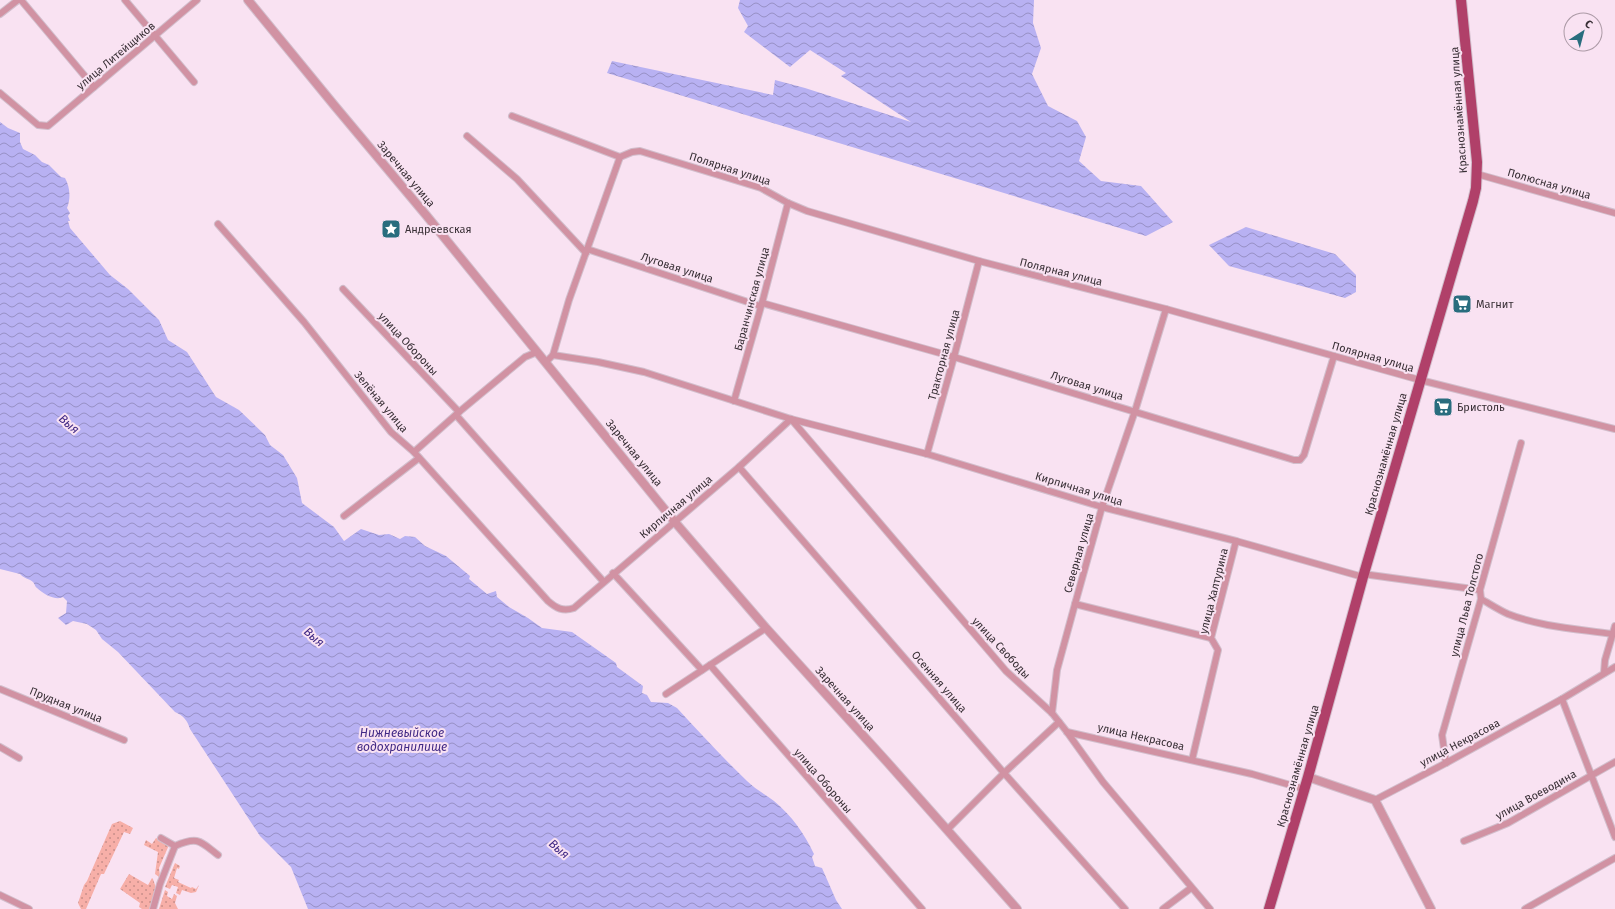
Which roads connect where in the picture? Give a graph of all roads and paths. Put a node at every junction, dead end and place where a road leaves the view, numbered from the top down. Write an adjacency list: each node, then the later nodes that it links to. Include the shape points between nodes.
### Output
1 (18, 0): 7 (street)
2 (21, 0): 10 (street)
3 (125, 0): 8 (street)
4 (197, 0): 8 (street, улица Литейщиков)
5 (248, 0): 24 (street, Заречная улица)
6 (1461, 0): 15 (main road, Краснознамённая улица)
7 (0, 14)
8 (155, 36): 9 (street); 10 (street, улица Литейщиков)
9 (194, 82)
10 (94, 87): 11 (street, улица Литейщиков, via 48,126 38,125)
11 (0, 93)
12 (512, 116): 14 (street)
13 (467, 136): 19 (street, Луговая улица, via 517,179)
14 (620, 158): 16 (street, Полярная улица, via 640,151 761,188); 19 (street)
15 (1477, 174): 17 (street, Полюсная улица); 29 (main road, Краснознамённая улица, via 1473,202)
16 (788, 203): 20 (street, Полярная улица, via 807,211); 22 (street, Баранчинская улица)
17 (1615, 213)
18 (218, 224): 36 (street, Зелёная улица, via 304,322 391,432)
19 (587, 251): 22 (street, Луговая улица); 25 (street)
20 (979, 261): 23 (street, Полярная улица); 27 (street, Тракторная улица)
21 (343, 289): 32 (street, улица Обороны)
22 (761, 304): 27 (street, Луговая улица); 30 (street, Баранчинская улица)
23 (1166, 309): 26 (street, Полярная улица); 31 (street, Северная улица)
24 (537, 352): 28 (street, Заречная улица); 32 (street, via 525,357)
25 (552, 355): 28 (street); 30 (street, Кирпичная улица, via 644,372)
26 (1334, 356): 29 (street, Полярная улица); 31 (street, Луговая улица, via 1304,455 1300,460)
27 (954, 357): 31 (street, Луговая улица); 37 (street, Тракторная улица)
28 (546, 362): 42 (street, Заречная улица)
29 (1420, 380): 34 (street, Полярная улица); 45 (main road, Краснознамённая улица)
30 (734, 401): 33 (street, Кирпичная улица)
31 (1135, 411): 40 (street, Северная улица)
32 (458, 414): 36 (street); 46 (street, улица Обороны)
33 (791, 419): 37 (street, Кирпичная улица); 39 (street, Кирпичная улица); 62 (street, улица Свободы, via 1006,671)
34 (1615, 429)
35 (1521, 443): 47 (street, улица Льва Толстого)
36 (414, 452): 38 (street, Зелёная улица)
37 (927, 454): 40 (street, Кирпичная улица)
38 (419, 458): 41 (street); 50 (street, Зелёная улица, via 548,601 561,610)
39 (739, 467): 42 (street, Кирпичная улица); 71 (street, Осенняя улица)
40 (1102, 507): 43 (street, Кирпичная улица); 49 (street, Северная улица)
41 (344, 516)
42 (674, 521): 44 (street, Кирпичная улица); 52 (street, Заречная улица)
43 (1236, 541): 45 (street, Кирпичная улица); 54 (street, улица Халтурина)
44 (613, 573): 46 (street, Кирпичная улица); 57 (street)
45 (1363, 575): 47 (street, Кирпичная улица); 73 (main road, Краснознамённая улица)
46 (603, 581): 50 (street, Кирпичная улица)
47 (1480, 590): 48 (street, улица Льва Толстого)
48 (1481, 599): 53 (street, via 1507,614 1525,620); 70 (street, улица Льва Толстого, via 1442,735)
49 (1075, 604): 54 (street); 62 (street, Северная улица, via 1057,670)
50 (574, 608)
51 (1615, 626): 53 (street)
52 (766, 628): 55 (street); 76 (street, Заречная улица)
53 (1612, 634): 58 (street)
54 (1211, 638): 68 (street, улица Халтурина, via 1218,650)
55 (710, 665): 57 (street); 87 (street, улица Обороны)
56 (1615, 667): 58 (street, улица Некрасова)
57 (702, 670): 60 (street)
58 (1604, 673): 61 (street, улица Некрасова)
59 (0, 689): 65 (street, Прудная улица)
60 (666, 694)
61 (1562, 699): 70 (street, улица Некрасова); 72 (street)
62 (1052, 713): 63 (street, улица Свободы)
63 (1059, 722): 64 (street, улица Свободы); 71 (street)
64 (1067, 732): 68 (street, улица Некрасова); 83 (street, улица Свободы, via 1102,782)
65 (124, 740)
66 (0, 747): 67 (street)
67 (19, 758)
68 (1192, 760): 74 (street, улица Некрасова)
69 (1615, 762): 72 (street, улица Воеводина)
70 (1446, 763): 75 (street, улица Некрасова)
71 (1004, 773): 76 (street); 89 (street, Осенняя улица)
72 (1592, 775): 77 (street); 79 (street, улица Воеводина, via 1508,823)
73 (1308, 777): 74 (main road, Краснознамённая улица); 75 (street)
74 (1304, 789): 92 (main road, Краснознамённая улица)
75 (1375, 800): 93 (street)
76 (947, 830): 88 (street, Заречная улица)
77 (1615, 836)
78 (161, 838): 80 (street)
79 (1464, 841)
80 (175, 846): 81 (street, via 199,840); 86 (street)
81 (218, 855)
82 (1615, 858): 94 (street)
83 (1191, 888): 90 (street); 91 (street, улица Свободы)
84 (0, 895): 85 (street)
85 (29, 909)
86 (153, 909)
87 (922, 909)
88 (1017, 909)
89 (1125, 909)
90 (1163, 909)
91 (1210, 909)
92 (1269, 909)
93 (1431, 909)
94 (1525, 909)

